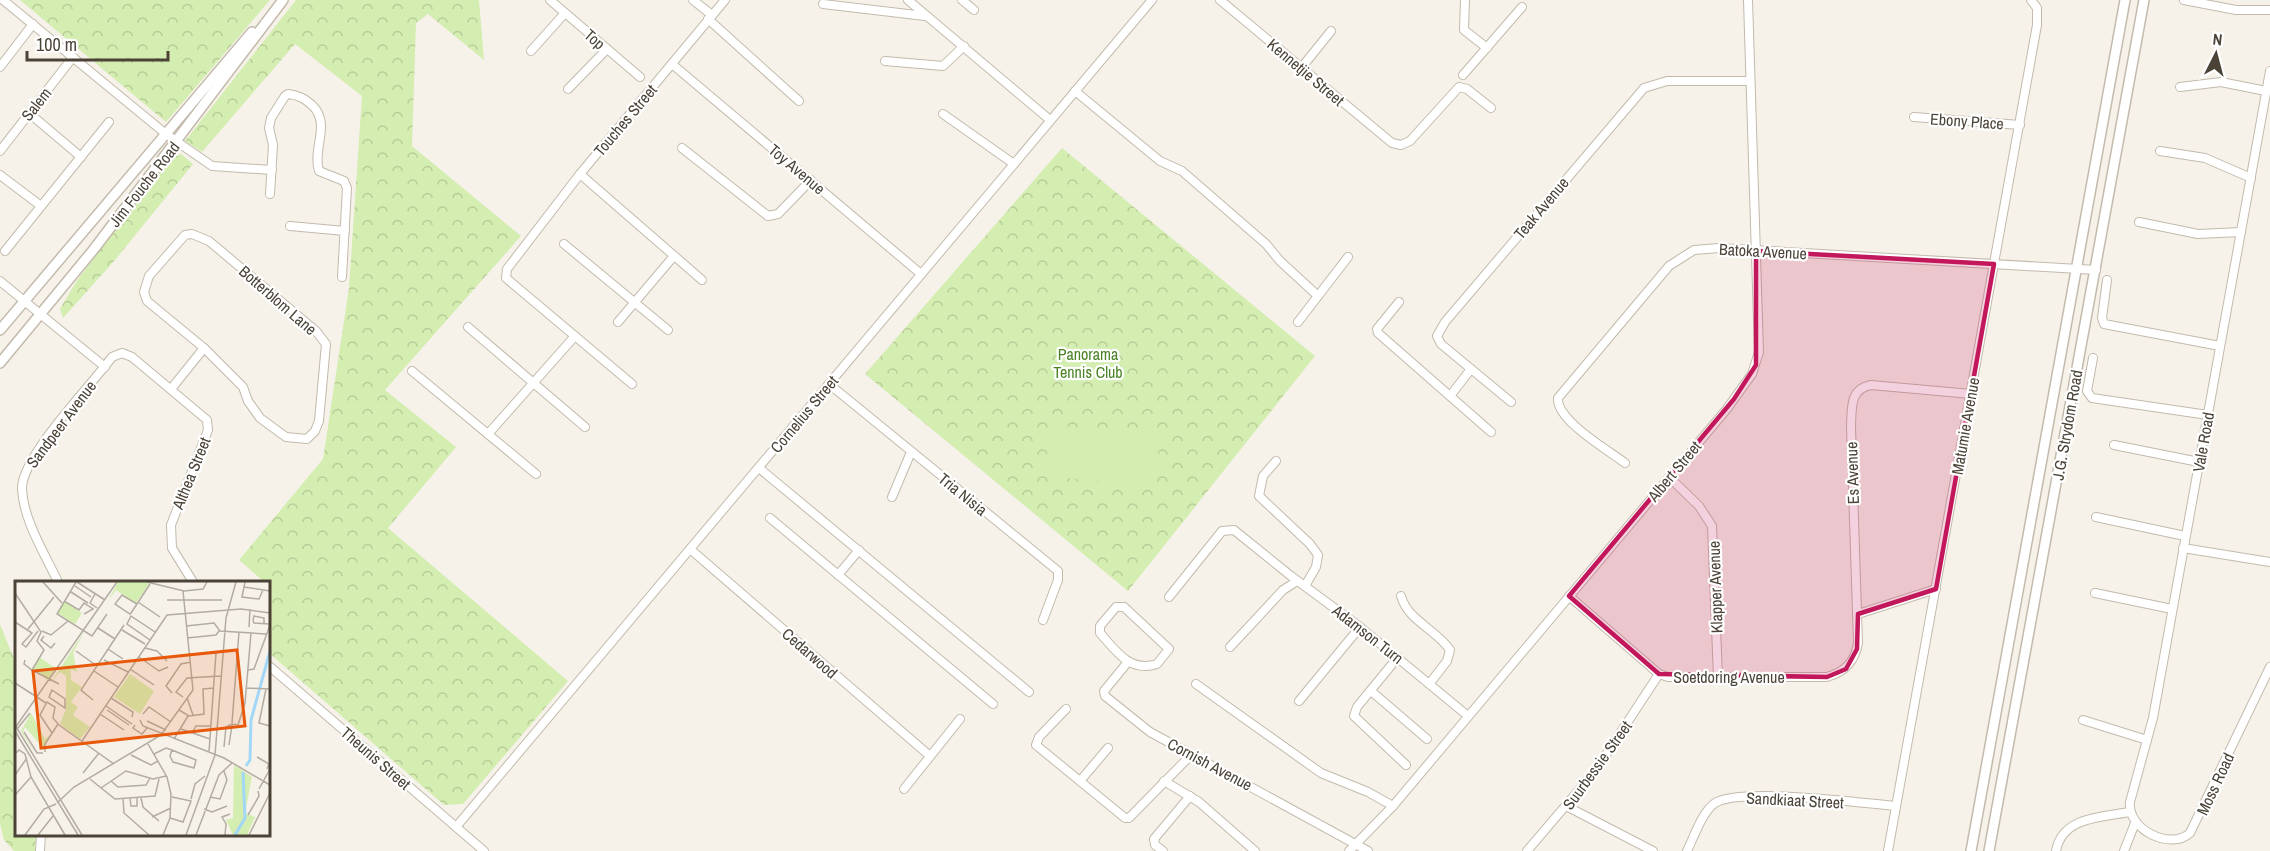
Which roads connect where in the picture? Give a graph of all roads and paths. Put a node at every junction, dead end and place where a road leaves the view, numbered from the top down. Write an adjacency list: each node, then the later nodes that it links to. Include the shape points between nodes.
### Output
1 (3, 0): 23 (street)
2 (281, 0): 50 (street, Jim Fouche Road); 51 (street, Jim Fouche Road)
3 (693, 0): 22 (street)
4 (725, 0): 22 (street, Touches Street)
5 (908, 0): 21 (street)
6 (962, 0): 18 (street)
7 (1152, 0): 40 (street, Cornelius Street)
8 (1221, 0): 33 (street, Kennetjie Street)
9 (1465, 0): 26 (street, via 1464,30)
10 (1748, 0): 37 (street, Albert Street)
11 (2125, 0): 74 (street, J.G. Strydom Road)
12 (2144, 0): 75 (street, J.G. Strydom Road)
13 (2184, 0): 19 (street, via 2236,10)
14 (2032, 1): 49 (street, Matumie Avenue, via 2038,18)
15 (556, 2): 20 (street, Top)
16 (823, 4): 21 (street)
17 (1522, 7): 26 (street)
18 (974, 9)
19 (2270, 10)
20 (565, 13): 27 (street, Top); 28 (street)
21 (925, 16): 25 (street)
22 (710, 17): 31 (street, Touches Street); 42 (street)
23 (33, 24): 29 (street); 32 (street)
24 (1330, 31): 33 (street)
25 (964, 46): 30 (street, via 943,66); 47 (street)
26 (1487, 48): 35 (street)
27 (607, 49): 36 (street, Top); 39 (street)
28 (531, 51)
29 (73, 57): 44 (street, Salem); 50 (street)
30 (885, 61)
31 (672, 64): 58 (street, Touches Street); 61 (street, Toy Avenue)
32 (0, 67)
33 (1302, 68): 43 (street, Kennetjie Street, via 1392,143 1401,145 1410,141 1458,87 1467,89)
34 (2270, 70): 41 (street, Vale Road)
35 (1463, 75)
36 (640, 77)
37 (1750, 81): 70 (street, Albert Street); 98 (street, Teak Avenue, via 1667,81 1638,92 1438,334 1441,344)
38 (2180, 87): 41 (street, via 2221,82)
39 (568, 89)
40 (1075, 91): 47 (street, Cornelius Street); 81 (street, via 1160,161 1182,171 1266,244)
41 (2266, 91): 60 (street, Vale Road)
42 (799, 101)
43 (1491, 108)
44 (29, 113): 53 (street, Salem); 55 (street)
45 (943, 114): 56 (street)
46 (1914, 117): 49 (street, Ebony Place)
47 (1050, 120): 56 (street, Cornelius Street)
48 (110, 122): 55 (street)
49 (2020, 125): 73 (street, Matumie Avenue)
50 (166, 134): 51 (street); 82 (street, Jim Fouche Road)
51 (177, 142): 57 (street, via 216,167); 85 (street, Jim Fouche Road)
52 (682, 148): 61 (street, via 768,216 778,214)
53 (0, 151)
54 (2160, 151): 60 (street, via 2205,158)
55 (81, 157): 63 (street)
56 (1014, 164): 76 (street, Cornelius Street)
57 (272, 170): 62 (street); 66 (street, via 271,118 285,96 300,96 322,121 319,171 344,181 347,188)
58 (580, 174): 71 (street); 91 (street, Touches Street, via 507,269 506,278)
59 (0, 175): 63 (street)
60 (2251, 178): 67 (street, Vale Road)
61 (811, 180): 76 (street, Toy Avenue)
62 (270, 194)
63 (41, 206): 69 (street)
64 (2139, 222): 67 (street, via 2198,234)
65 (290, 226): 66 (street)
66 (345, 231): 77 (street)
67 (2241, 232): 92 (street, Vale Road)
68 (564, 244): 84 (street)
69 (5, 251)
70 (1756, 251): 73 (street, Batoka Avenue); 115 (street, Batoka Avenue, via 1707,248 1681,256 1560,393 1557,404 1567,419); 118 (street, Albert Street, via 1756,365 1734,399)
71 (673, 257): 78 (street); 84 (street)
72 (1348, 257): 81 (street)
73 (1994, 264): 74 (street, Batoka Avenue); 104 (street, Matumie Avenue)
74 (2078, 269): 75 (street, Batoka Avenue); 188 (street, J.G. Strydom Road)
75 (2096, 270): 189 (street, J.G. Strydom Road)
76 (921, 274): 102 (street, Cornelius Street)
77 (342, 277)
78 (702, 280)
79 (2107, 280): 92 (street, via 2104,324)
80 (0, 281): 82 (street)
81 (1318, 296): 87 (street)
82 (25, 300): 85 (street); 89 (street, Jim Fouche Road)
83 (1399, 302): 105 (street, via 1377,329 1378,333)
84 (634, 303): 86 (street); 90 (street)
85 (42, 314): 96 (street, Jim Fouche Road); 97 (street)
86 (618, 322)
87 (1298, 322)
88 (468, 327): 100 (street)
89 (0, 330)
90 (668, 330)
91 (575, 336): 100 (street); 101 (street)
92 (2220, 346): 107 (street, Vale Road)
93 (204, 348): 93 (street, Botterblom Lane, via 155,309 144,292 149,276 185,235 192,234 209,241 316,331 326,344 319,421 311,435 301,439 286,437 260,418 243,387); 103 (street)
94 (132, 357): 97 (street, Sandpeer Avenue, via 116,354); 103 (street, Althea Street)
95 (2093, 358): 107 (street, via 2087,391 2092,398)
96 (0, 363)
97 (105, 367): 129 (street, Sandpeer Avenue, via 31,460 23,478 26,508)
98 (1472, 369): 105 (street); 106 (street, Teak Avenue)
99 (412, 371): 110 (street)
100 (533, 382): 108 (street); 110 (street)
101 (632, 384)
102 (829, 384): 112 (street, Tria Nisia); 116 (street, Cornelius Street)
103 (171, 389): 130 (street, Althea Street, via 204,416 208,425 171,525 172,548)
104 (1971, 394): 132 (street, Matumie Avenue); 138 (street, Es Avenue, via 1871,385 1854,396 1851,427)
105 (1450, 396): 109 (street)
106 (1511, 402)
107 (2208, 415): 114 (street, Vale Road)
108 (585, 427)
109 (1491, 432)
110 (488, 434): 117 (street)
111 (2114, 445): 114 (street)
112 (911, 452): 119 (street); 139 (street, Tria Nisia, via 1058,571)
113 (1276, 461): 131 (street, via 1263,476 1259,496 1318,555)
114 (2199, 462): 122 (street, Vale Road)
115 (1625, 463)
116 (759, 468): 124 (street, Cornelius Street); 125 (street)
117 (536, 474)
118 (1669, 477): 135 (street, Albert Street); 148 (street, Klapper Avenue, via 1699,506 1712,526)
119 (892, 496)
120 (770, 518): 127 (street)
121 (2096, 518): 122 (street)
122 (2186, 536): 123 (street, Vale Road)
123 (2183, 548): 126 (street); 137 (street, Vale Road)
124 (690, 549): 163 (street, Cedarwood); 174 (street, Cornelius Street)
125 (859, 550): 127 (street); 152 (street)
126 (2270, 562)
127 (838, 575): 154 (street)
128 (1294, 578): 131 (street, Adamson Turn); 136 (street, Adamson Turn, via 1227,528); 141 (street)
129 (57, 581)
130 (192, 581)
131 (1305, 586): 140 (street, Adamson Turn)
132 (1936, 589): 138 (street); 170 (street, Matumie Avenue)
133 (2095, 593): 137 (street)
134 (1401, 596): 149 (street, via 1406,610 1450,650 1448,661)
135 (1569, 596): 147 (street, Soetdoring Avenue); 156 (street, Albert Street)
136 (1169, 597)
137 (2172, 609): 160 (street, Vale Road)
138 (1858, 614): 146 (street, Es Avenue, via 1857,649)
139 (1043, 620)
140 (1360, 627): 142 (street, Adamson Turn); 153 (street)
141 (1230, 647)
142 (1398, 657): 149 (street, Adamson Turn); 151 (street)
143 (1127, 663): 143 (street, via 1154,666 1169,650 1119,606 1099,630); 162 (street, Cornish Avenue, via 1107,684 1105,696 1143,727)
144 (2270, 666): 173 (street, Moss Road, via 2190,833 2167,841)
145 (270, 667): 174 (street, Theunis Street)
146 (1846, 669): 148 (street, Soetdoring Avenue, via 1827,677)
147 (1659, 675): 148 (street, Soetdoring Avenue); 171 (street, Suurbessie Street)
148 (1718, 678)
149 (1430, 683): 156 (street, Adamson Turn)
150 (1196, 684): 169 (street, via 1321,773)
151 (1371, 691): 159 (street); 164 (street, via 1354,716)
152 (1029, 692)
153 (1299, 701)
154 (993, 704)
155 (1066, 709): 165 (street, via 1036,745)
156 (1468, 716): 169 (street, Albert Street)
157 (960, 719): 163 (street)
158 (2083, 720): 160 (street)
159 (1427, 739)
160 (2147, 740): 172 (street, Vale Road)
161 (1108, 748): 165 (street)
162 (1191, 755): 166 (street); 177 (street, Cornish Avenue)
163 (930, 756): 167 (street)
164 (1406, 765)
165 (1080, 781): 166 (street, via 1127,818)
166 (1164, 781): 168 (street)
167 (904, 789)
168 (1190, 796): 180 (street, via 1155,839 1155,845); 181 (street)
169 (1393, 806): 177 (street, Albert Street)
170 (1896, 806): 186 (street, Sandkiaat Street, via 1728,798 1710,807); 187 (street, Matumie Avenue)
171 (1568, 807): 184 (street, Suurbessie Street); 185 (street)
172 (2130, 812): 173 (street); 190 (street, via 2070,826 2061,834)
173 (2134, 824): 176 (street)
174 (456, 827): 179 (street, Theunis Street)
175 (41, 836): 178 (street)
176 (2127, 841): 191 (street); 192 (street)
177 (1357, 845): 182 (street, Albert Street); 183 (street, Cornish Avenue)
178 (40, 851)
179 (484, 851)
180 (1163, 851)
181 (1255, 851)
182 (1349, 851)
183 (1368, 851)
184 (1527, 851)
185 (1653, 851)
186 (1687, 851)
187 (1888, 851)
188 (1971, 851)
189 (1989, 851)
190 (2056, 851)
191 (2124, 851)
192 (2129, 851)

